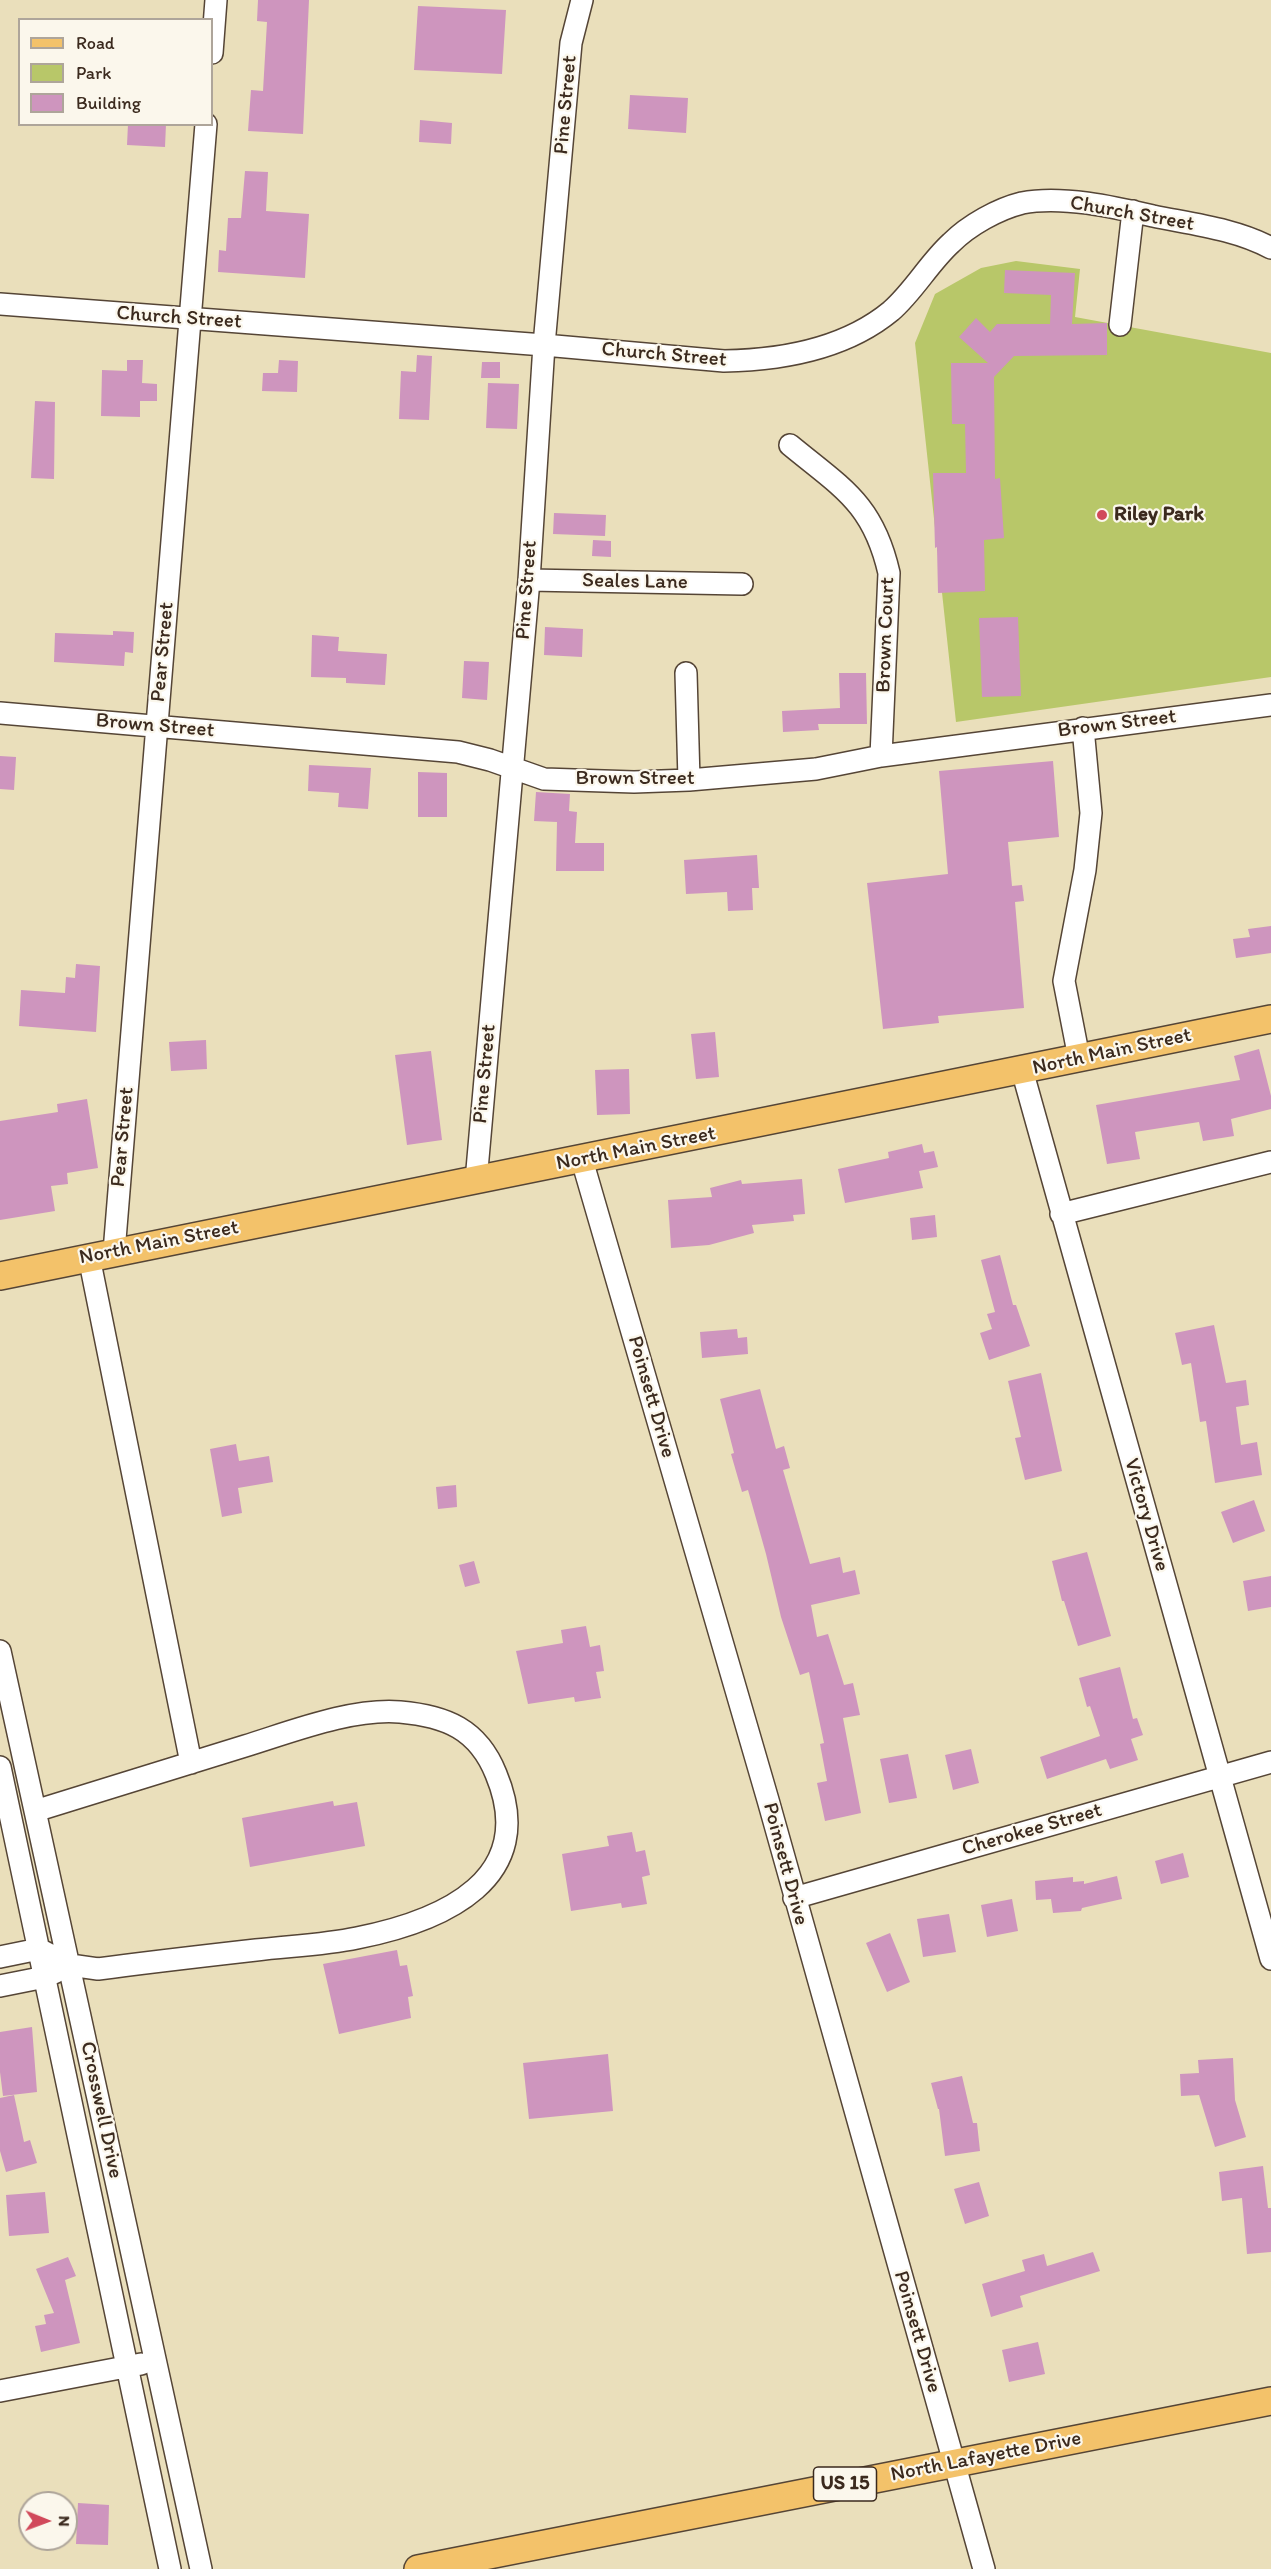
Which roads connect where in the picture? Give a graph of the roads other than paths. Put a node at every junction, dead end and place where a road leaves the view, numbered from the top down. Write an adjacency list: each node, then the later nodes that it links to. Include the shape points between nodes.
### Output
1 (216, 0): 3 (street)
2 (582, 0): 10 (street, Pine Street, via 571,43)
3 (213, 40)
4 (206, 126): 8 (street, Pear Street)
5 (1133, 211): 6 (street, Church Street, via 1252,238); 9 (street); 10 (street, Church Street, via 1048,199 1021,203 989,216 952,242 891,311 854,334 802,353 724,361)
6 (1271, 248)
7 (0, 304): 8 (street, Church Street)
8 (190, 319): 10 (street, Church Street); 17 (street, Pear Street)
9 (1120, 325)
10 (544, 345): 12 (street, Pine Street)
11 (790, 445): 19 (street, Brown Court, via 865,510 884,552 889,573)
12 (529, 580): 13 (street, Seales Lane); 20 (street, Pine Street)
13 (742, 584)
14 (686, 673): 21 (street)
15 (1271, 705): 18 (street, Brown Street)
16 (0, 713): 17 (street, Brown Street)
17 (157, 726): 20 (street, Brown Street, via 458,752); 29 (street, Pear Street)
18 (1083, 728): 19 (street, Brown Street); 23 (street, via 1091,813 1085,870 1064,981)
19 (882, 756): 21 (street, Brown Street, via 816,769)
20 (512, 769): 21 (street, Brown Street, via 544,779); 27 (street, Pine Street)
21 (689, 780)
22 (1271, 1019): 23 (main road, North Main Street)
23 (1079, 1059): 24 (main road, North Main Street)
24 (1022, 1070): 25 (main road, North Main Street); 28 (street, Victory Drive)
25 (582, 1160): 27 (main road, North Main Street); 37 (street, Poinsett Drive)
26 (1271, 1162): 28 (street)
27 (476, 1181): 29 (main road, North Main Street)
28 (1061, 1214): 35 (street, Victory Drive)
29 (101, 1255): 30 (main road, North Main Street); 33 (street, Pear Street)
30 (0, 1275)
31 (0, 1651): 36 (street, Crosswell Drive)
32 (1271, 1762): 35 (street, Cherokee Street)
33 (192, 1763): 36 (street); 41 (street, via 345,1718 397,1712 452,1723 483,1749 501,1785 509,1825 504,1851 479,1886 463,1899 410,1925 344,1940 98,1969)
34 (0, 1767): 38 (street, Crosswell Drive)
35 (1219, 1777): 37 (street, Cherokee Street); 40 (street, Victory Drive)
36 (34, 1811): 41 (street, Crosswell Drive)
37 (794, 1898): 48 (street, Poinsett Drive)
38 (39, 1949): 39 (street); 41 (street); 42 (street, Crosswell Drive)
39 (0, 1957)
40 (1271, 1959)
41 (70, 1965): 42 (street); 44 (street, Crosswell Drive)
42 (45, 1977): 43 (street); 45 (street, Crosswell Drive)
43 (0, 1986)
44 (155, 2361): 45 (street); 50 (street, Crosswell Drive)
45 (127, 2366): 46 (street); 49 (street, Crosswell Drive)
46 (0, 2391)
47 (1271, 2401): 48 (main road, North Lafayette Drive / US 15)
48 (954, 2463): 51 (main road, North Lafayette Drive / US 15); 52 (street, Poinsett Drive)
49 (170, 2569)
50 (201, 2569)
51 (418, 2569)
52 (984, 2569)

